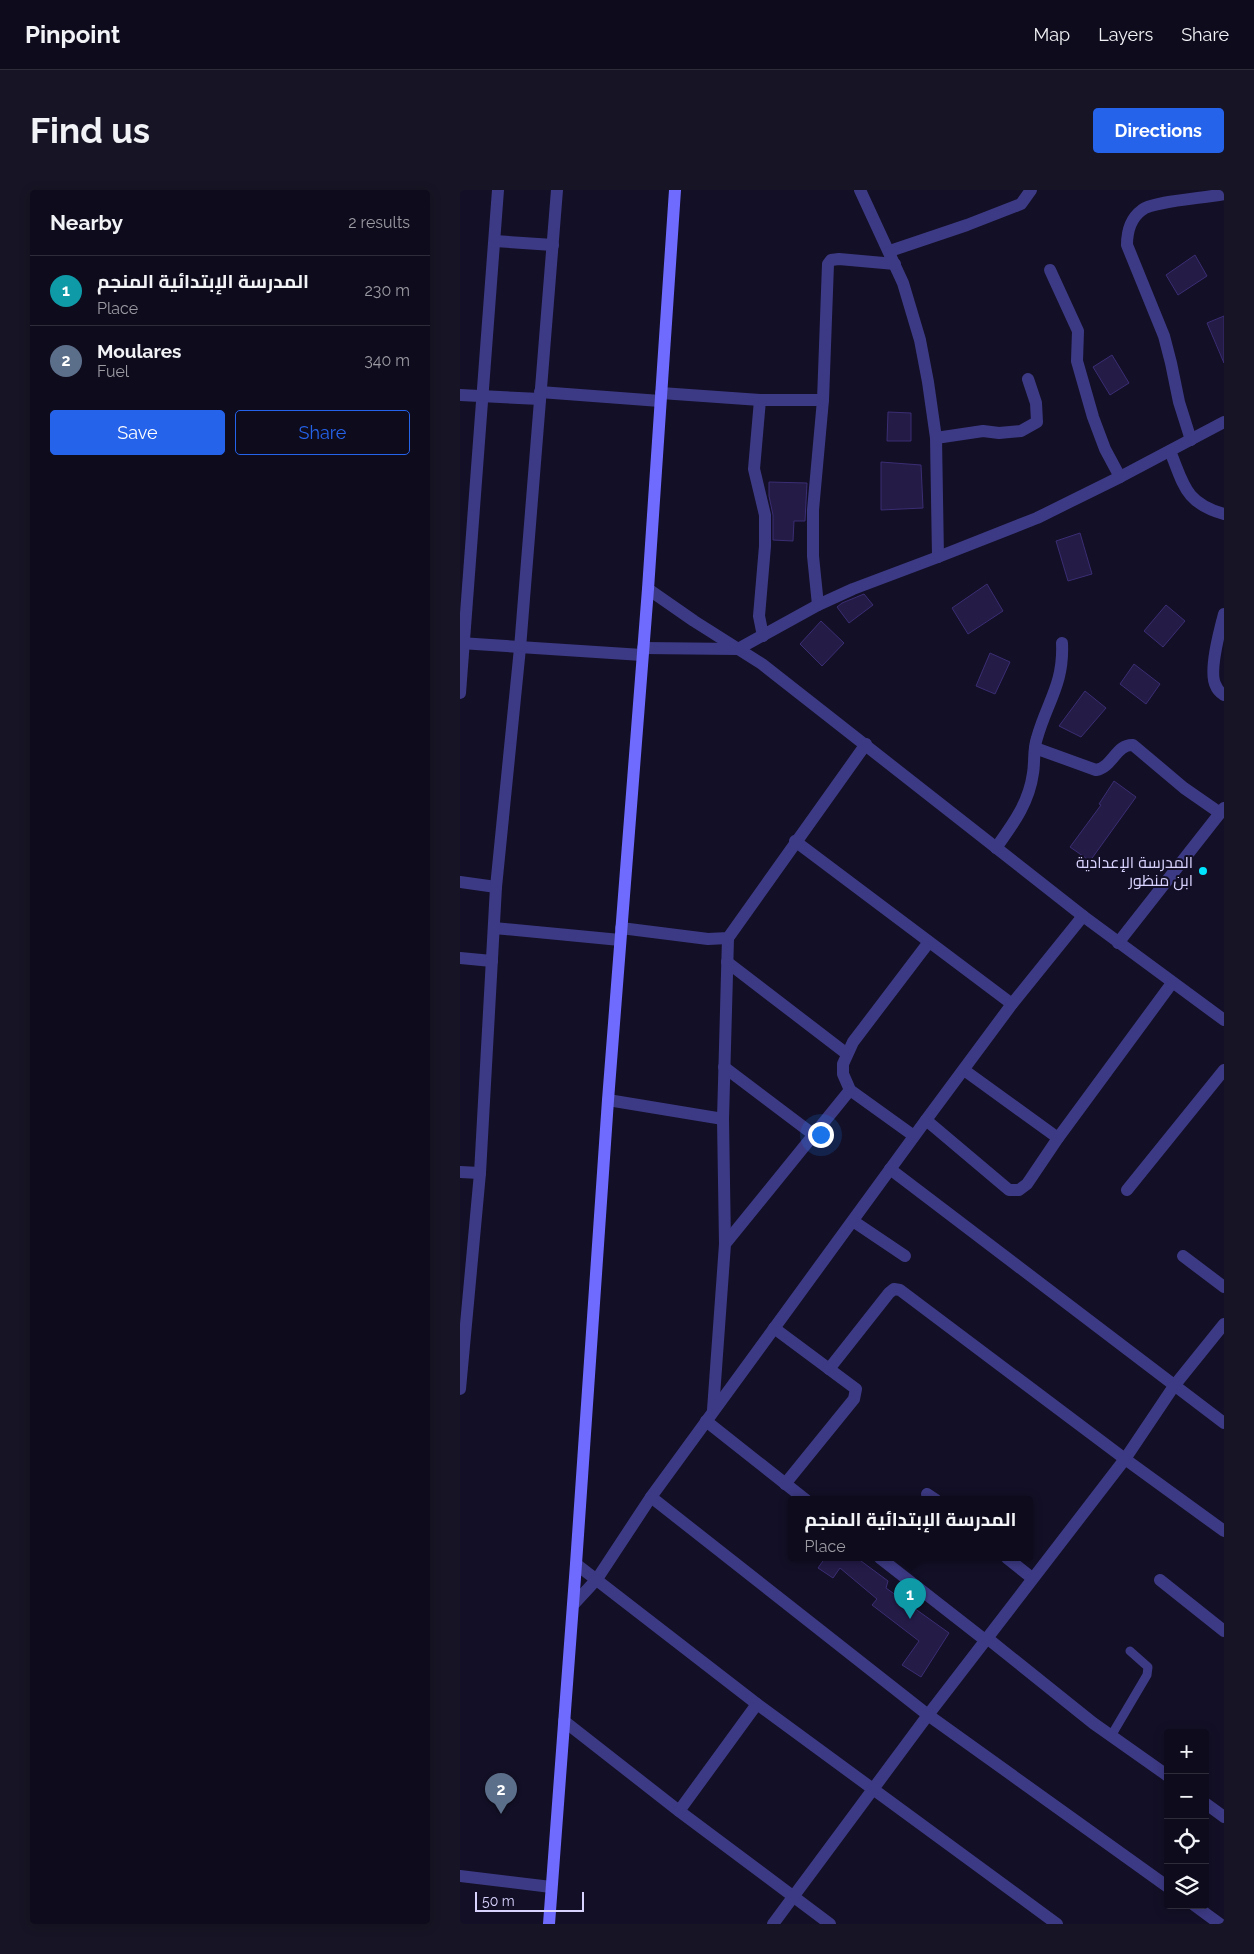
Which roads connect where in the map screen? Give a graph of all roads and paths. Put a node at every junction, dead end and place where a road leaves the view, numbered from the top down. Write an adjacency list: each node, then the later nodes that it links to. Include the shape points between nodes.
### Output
1 (498, 190): 7 (street)
2 (557, 190): 8 (street)
3 (675, 190): 16 (main road)
4 (860, 190): 9 (street)
5 (1031, 190): 9 (street, via 1021,204)
6 (1224, 194): 21 (street, via 1163,202 1142,209 1127,232 1127,245 1164,336)
7 (495, 241): 8 (street); 15 (street)
8 (553, 245): 14 (street)
9 (890, 251): 10 (street)
10 (895, 264): 18 (street, via 839,258 828,264); 20 (street, via 920,340)
11 (1050, 270): 23 (street, via 1078,331 1077,361 1093,417)
12 (1028, 379): 20 (street, via 1036,403 1037,422 1021,431 983,431)
13 (460, 395): 15 (street)
14 (540, 396): 15 (street); 16 (street); 32 (street)
15 (483, 397): 31 (street)
16 (661, 397): 17 (street); 26 (main road)
17 (760, 400): 18 (street); 29 (street, via 754,469 765,515 766,546 759,616)
18 (823, 400): 27 (street, via 813,510)
19 (1224, 422): 21 (street)
20 (936, 438): 25 (street)
21 (1191, 440): 22 (street)
22 (1170, 451): 23 (street); 24 (street, via 1188,494 1197,503)
23 (1120, 477): 25 (street, via 1037,518)
24 (1224, 514)
25 (938, 557): 27 (street)
26 (648, 589): 33 (street); 34 (main road)
27 (818, 605): 29 (street)
28 (1224, 614): 36 (street, via 1213,677 1215,686)
29 (763, 636): 33 (street)
30 (1062, 643): 38 (street, via 1060,677)
31 (462, 644): 32 (street); 35 (street)
32 (520, 648): 34 (street); 43 (street)
33 (738, 649): 34 (street); 37 (street)
34 (642, 652): 46 (main road)
35 (460, 693)
36 (1224, 695)
37 (866, 744): 40 (street); 41 (street)
38 (1035, 748): 39 (street, via 1096,770 1110,763 1122,747 1133,745 1184,788); 41 (street, via 1027,800)
39 (1222, 810): 49 (street)
40 (795, 841): 47 (street); 48 (street)
41 (996, 848): 44 (street)
42 (460, 882): 43 (street)
43 (496, 886): 45 (street)
44 (1083, 916): 49 (street); 54 (street)
45 (494, 928): 46 (street); 51 (street)
46 (620, 934): 47 (street); 61 (main road)
47 (728, 938): 52 (street)
48 (929, 942): 54 (street); 56 (street)
49 (1118, 943): 53 (street)
50 (460, 958): 51 (street)
51 (492, 961): 69 (street)
52 (727, 962): 56 (street); 57 (street)
53 (1172, 983): 55 (street); 66 (street)
54 (1012, 1004): 58 (street)
55 (1224, 1020)
56 (847, 1054): 60 (street, via 843,1074)
57 (724, 1067): 62 (street); 64 (street)
58 (964, 1070): 63 (street); 66 (street)
59 (1224, 1070): 70 (street)
60 (850, 1090): 64 (street); 65 (street)
61 (608, 1100): 62 (street); 91 (main road)
62 (723, 1119): 72 (street)
63 (926, 1120): 65 (street); 66 (street, via 1009,1190 1019,1190 1027,1184)
64 (814, 1135): 72 (street)
65 (914, 1136): 67 (street)
66 (1058, 1138)
67 (890, 1169): 71 (street); 79 (street)
68 (460, 1172): 69 (street)
69 (480, 1174): 80 (street)
70 (1127, 1190)
71 (853, 1222): 73 (street); 77 (street)
72 (726, 1244): 81 (street)
73 (906, 1256)
74 (1183, 1256): 75 (street)
75 (1224, 1287)
76 (1224, 1324): 79 (street)
77 (774, 1328): 78 (street); 81 (street)
78 (829, 1368): 84 (street, via 889,1293 894,1289 900,1290); 85 (street, via 854,1386 856,1394)
79 (1174, 1386): 83 (street); 84 (street)
80 (460, 1387)
81 (713, 1411): 82 (street)
82 (706, 1422): 85 (street); 87 (street)
83 (1224, 1423)
84 (1125, 1459): 88 (street); 92 (street)
85 (785, 1484): 86 (street)
86 (801, 1496)
87 (651, 1497): 93 (street); 100 (street)
88 (1224, 1531)
89 (884, 1561): 97 (street)
90 (1011, 1561): 92 (street)
91 (576, 1564): 93 (street); 95 (main road)
92 (1032, 1578): 97 (street)
93 (597, 1579): 95 (street); 99 (street)
94 (1160, 1580): 96 (street)
95 (573, 1605): 101 (main road)
96 (1224, 1630)
97 (986, 1639): 100 (street); 102 (street)
98 (1130, 1651): 102 (lane, via 1145,1663 1147,1675)
99 (757, 1704): 104 (street); 106 (street)
100 (928, 1715): 104 (street); 109 (street)
101 (564, 1721): 106 (street); 110 (main road)
102 (1111, 1736): 103 (street)
103 (1165, 1774)
104 (873, 1788): 111 (street); 116 (street)
105 (1209, 1806): 107 (street)
106 (679, 1811): 111 (street)
107 (1224, 1817)
108 (460, 1876): 110 (street)
109 (1164, 1884)
110 (551, 1887): 113 (main road)
111 (793, 1897): 114 (street); 115 (street)
112 (1199, 1909): 117 (street)
113 (549, 1924)
114 (773, 1924)
115 (830, 1924)
116 (1057, 1924)
117 (1220, 1924)

